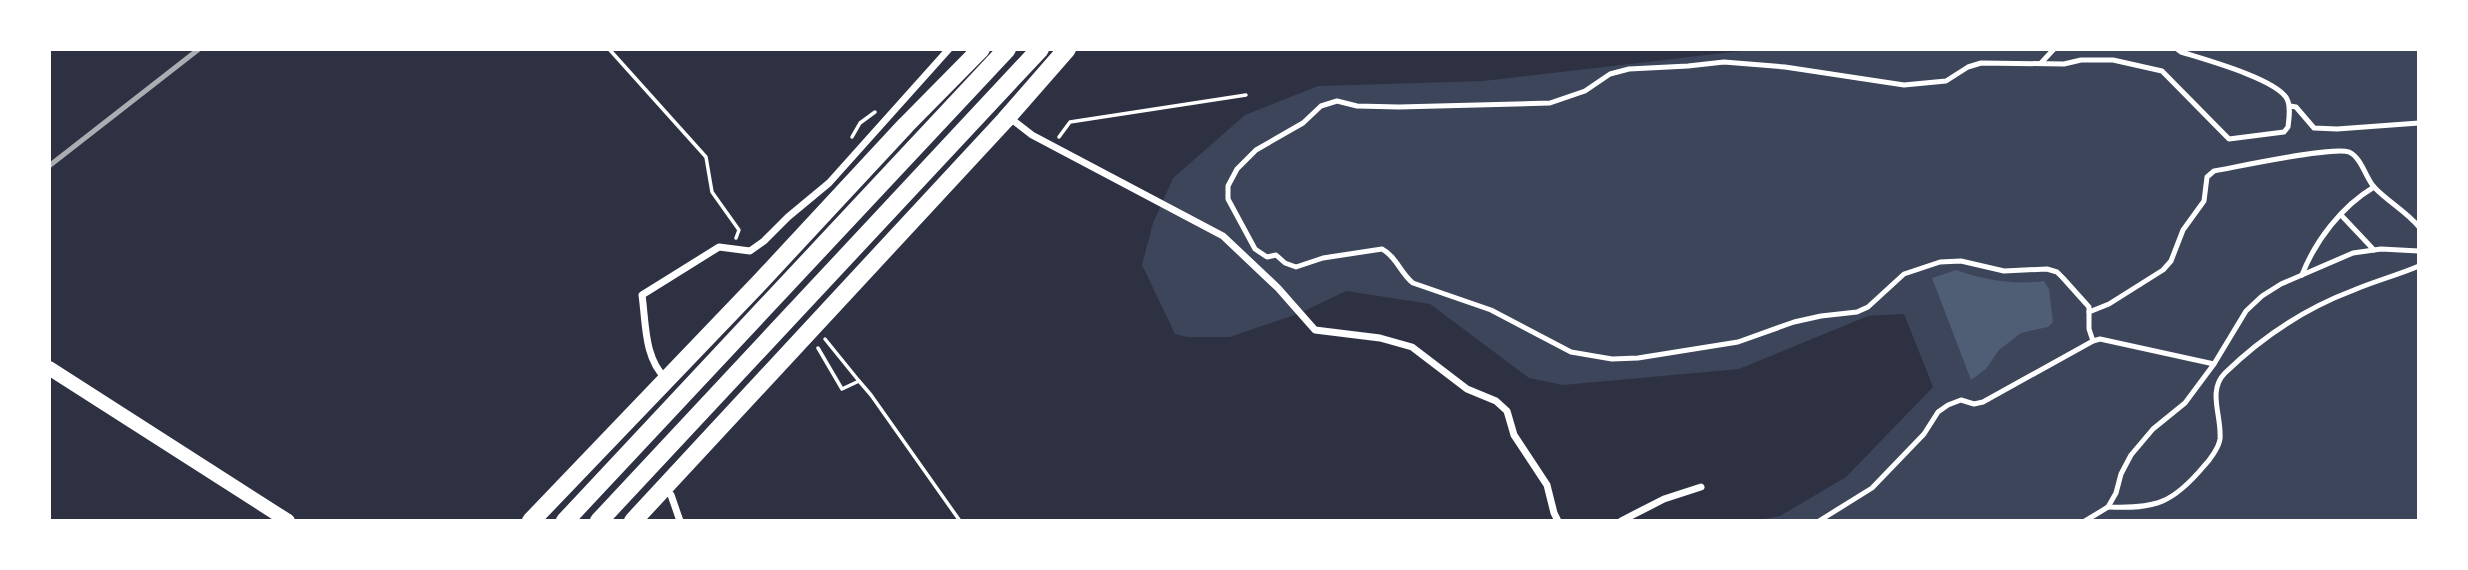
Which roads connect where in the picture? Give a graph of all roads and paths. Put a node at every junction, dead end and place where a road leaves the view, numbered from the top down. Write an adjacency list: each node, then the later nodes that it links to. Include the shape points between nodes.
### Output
1 (609, 49): 20 (path, via 706,157 712,192 739,230)
2 (949, 49): 14 (street)
3 (981, 49): 15 (highway)
4 (1007, 49): 38 (highway)
5 (1040, 49): 39 (highway)
6 (1067, 49): 12 (highway)
7 (2054, 49): 9 (lane)
8 (2177, 49): 11 (lane, via 2273,87 2286,96)
9 (2041, 63): 11 (lane, via 2113,60 2162,71 2229,139 2284,132); 25 (lane, via 1982,63 1946,81 1904,85 1724,62 1629,69 1550,103 1399,107 1337,101 1321,106 1303,123 1256,150 1237,169 1228,186 1228,199 1255,249 1267,257 1276,255 1297,267 1382,249 1413,283 1490,310 1571,352 1599,358 1638,358 1738,342 1794,322 1857,312 1904,274 1940,262 1961,261 2004,271 2057,272 2085,301)
10 (1246, 95): 16 (path, via 1070,122)
11 (2290, 106): 13 (lane, via 2314,128)
12 (1008, 116): 16 (street); 26 (highway)
13 (2419, 123)
14 (875, 130): 15 (street); 20 (street, via 829,183 764,241 750,251)
15 (890, 142): 31 (highway)
16 (1055, 148): 43 (street, via 1223,236 1315,330 1412,347 1467,389 1496,401 1507,411 1514,435 1547,485)
17 (2374, 187): 18 (lane); 19 (lane); 25 (lane, via 2348,152 2328,151 2214,171 2207,177 2204,201 2183,229 2171,261 2109,304)
18 (2342, 215): 21 (lane); 24 (lane, via 2319,241)
19 (2419, 227)
20 (729, 248): 31 (street, via 719,247 642,295 651,358)
21 (2374, 250): 22 (lane); 24 (lane, via 2353,253)
22 (2419, 251)
23 (2419, 266): 35 (lane, via 2351,290 2268,336 2222,375 2215,388 2220,441 2190,483 2170,500 2139,508)
24 (2302, 275): 29 (lane, via 2262,296 2246,311)
25 (2089, 312): 28 (lane)
26 (806, 335): 32 (path, via 842,389); 34 (highway)
27 (824, 338): 32 (path)
28 (2093, 341): 29 (lane); 45 (lane, via 1983,402 1961,400 1948,405 1872,488)
29 (2214, 364): 35 (lane, via 2185,403 2131,455)
30 (49, 368): 36 (main road)
31 (667, 380): 37 (highway)
32 (859, 381): 42 (path)
33 (1701, 487): 44 (street)
34 (664, 488): 40 (highway); 41 (street)
35 (2108, 507): 46 (lane)
36 (288, 521)
37 (531, 521)
38 (565, 521)
39 (599, 521)
40 (633, 521)
41 (680, 521)
42 (960, 521)
43 (1558, 521)
44 (1621, 521)
45 (1819, 521)
46 (2085, 521)

